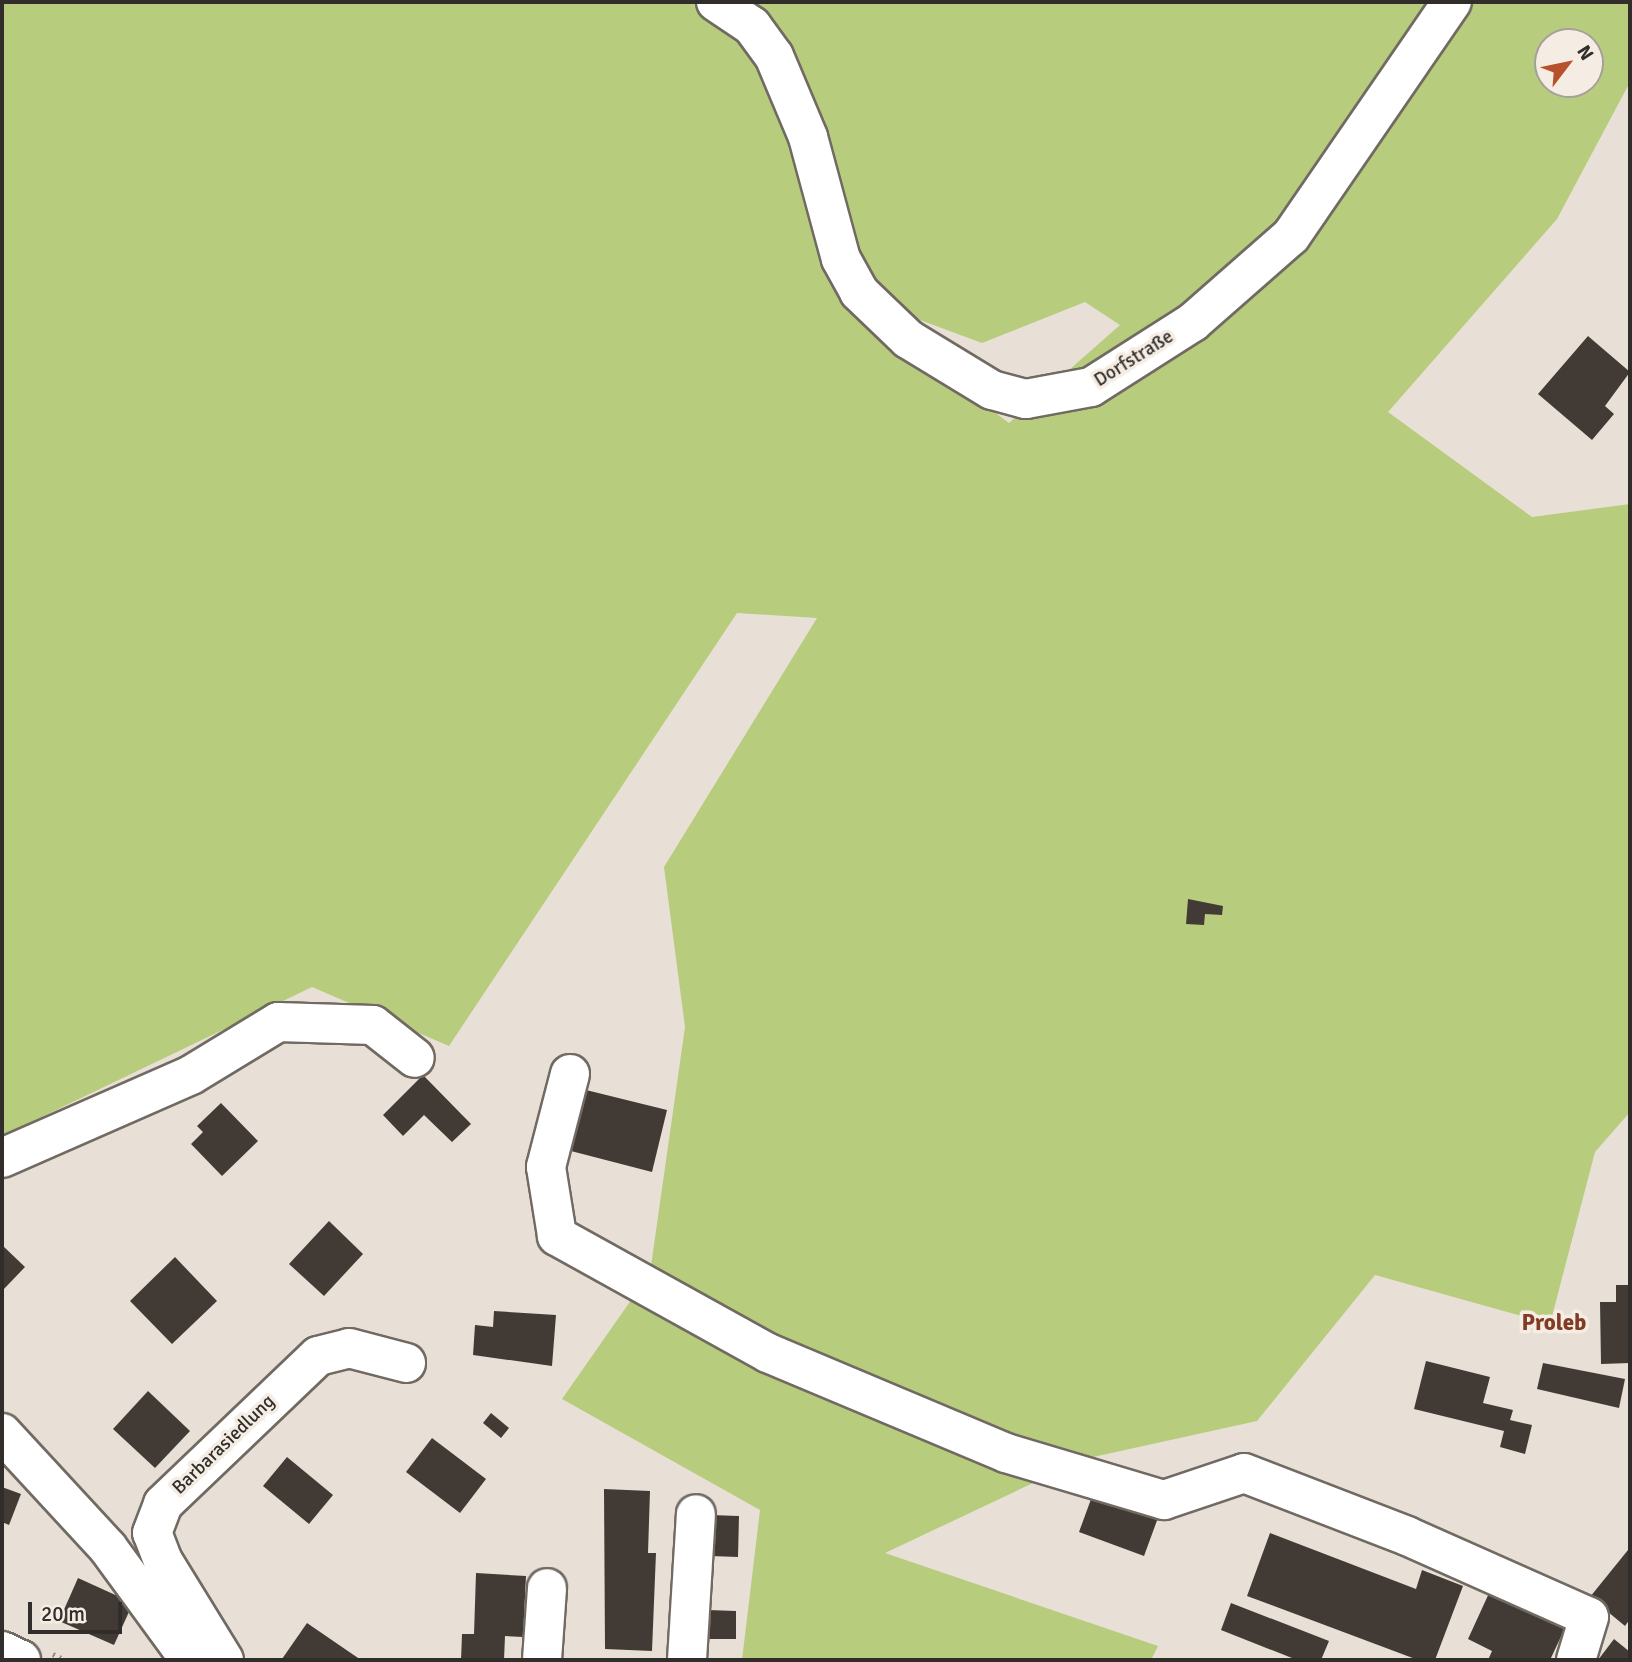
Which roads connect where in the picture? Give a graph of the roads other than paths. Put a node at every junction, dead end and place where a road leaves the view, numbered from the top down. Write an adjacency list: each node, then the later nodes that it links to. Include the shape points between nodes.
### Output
1 (716, 2): 2 (street, Dorfstraße, via 752,26 774,56 808,137 841,259 859,292 918,345 992,390 1026,399 1091,387 1193,322 1291,236)
2 (1452, 2)
3 (415, 1058): 5 (street, via 373,1025 278,1022 191,1075 53,1130)
4 (570, 1074): 16 (street, via 546,1167 557,1236 768,1353 1006,1453 1164,1500 1244,1473 1407,1536 1589,1617)
5 (2, 1158)
6 (406, 1363): 13 (street, Barbarasiedlung, via 349,1348 318,1356 163,1504 152,1533 163,1561)
7 (2, 1433): 12 (street, via 108,1548)
8 (696, 1514): 15 (street)
9 (547, 1588): 14 (street)
10 (2, 1651): 11 (street)
11 (21, 1660)
12 (190, 1660)
13 (224, 1660)
14 (542, 1660)
15 (687, 1660)
16 (1576, 1660)

